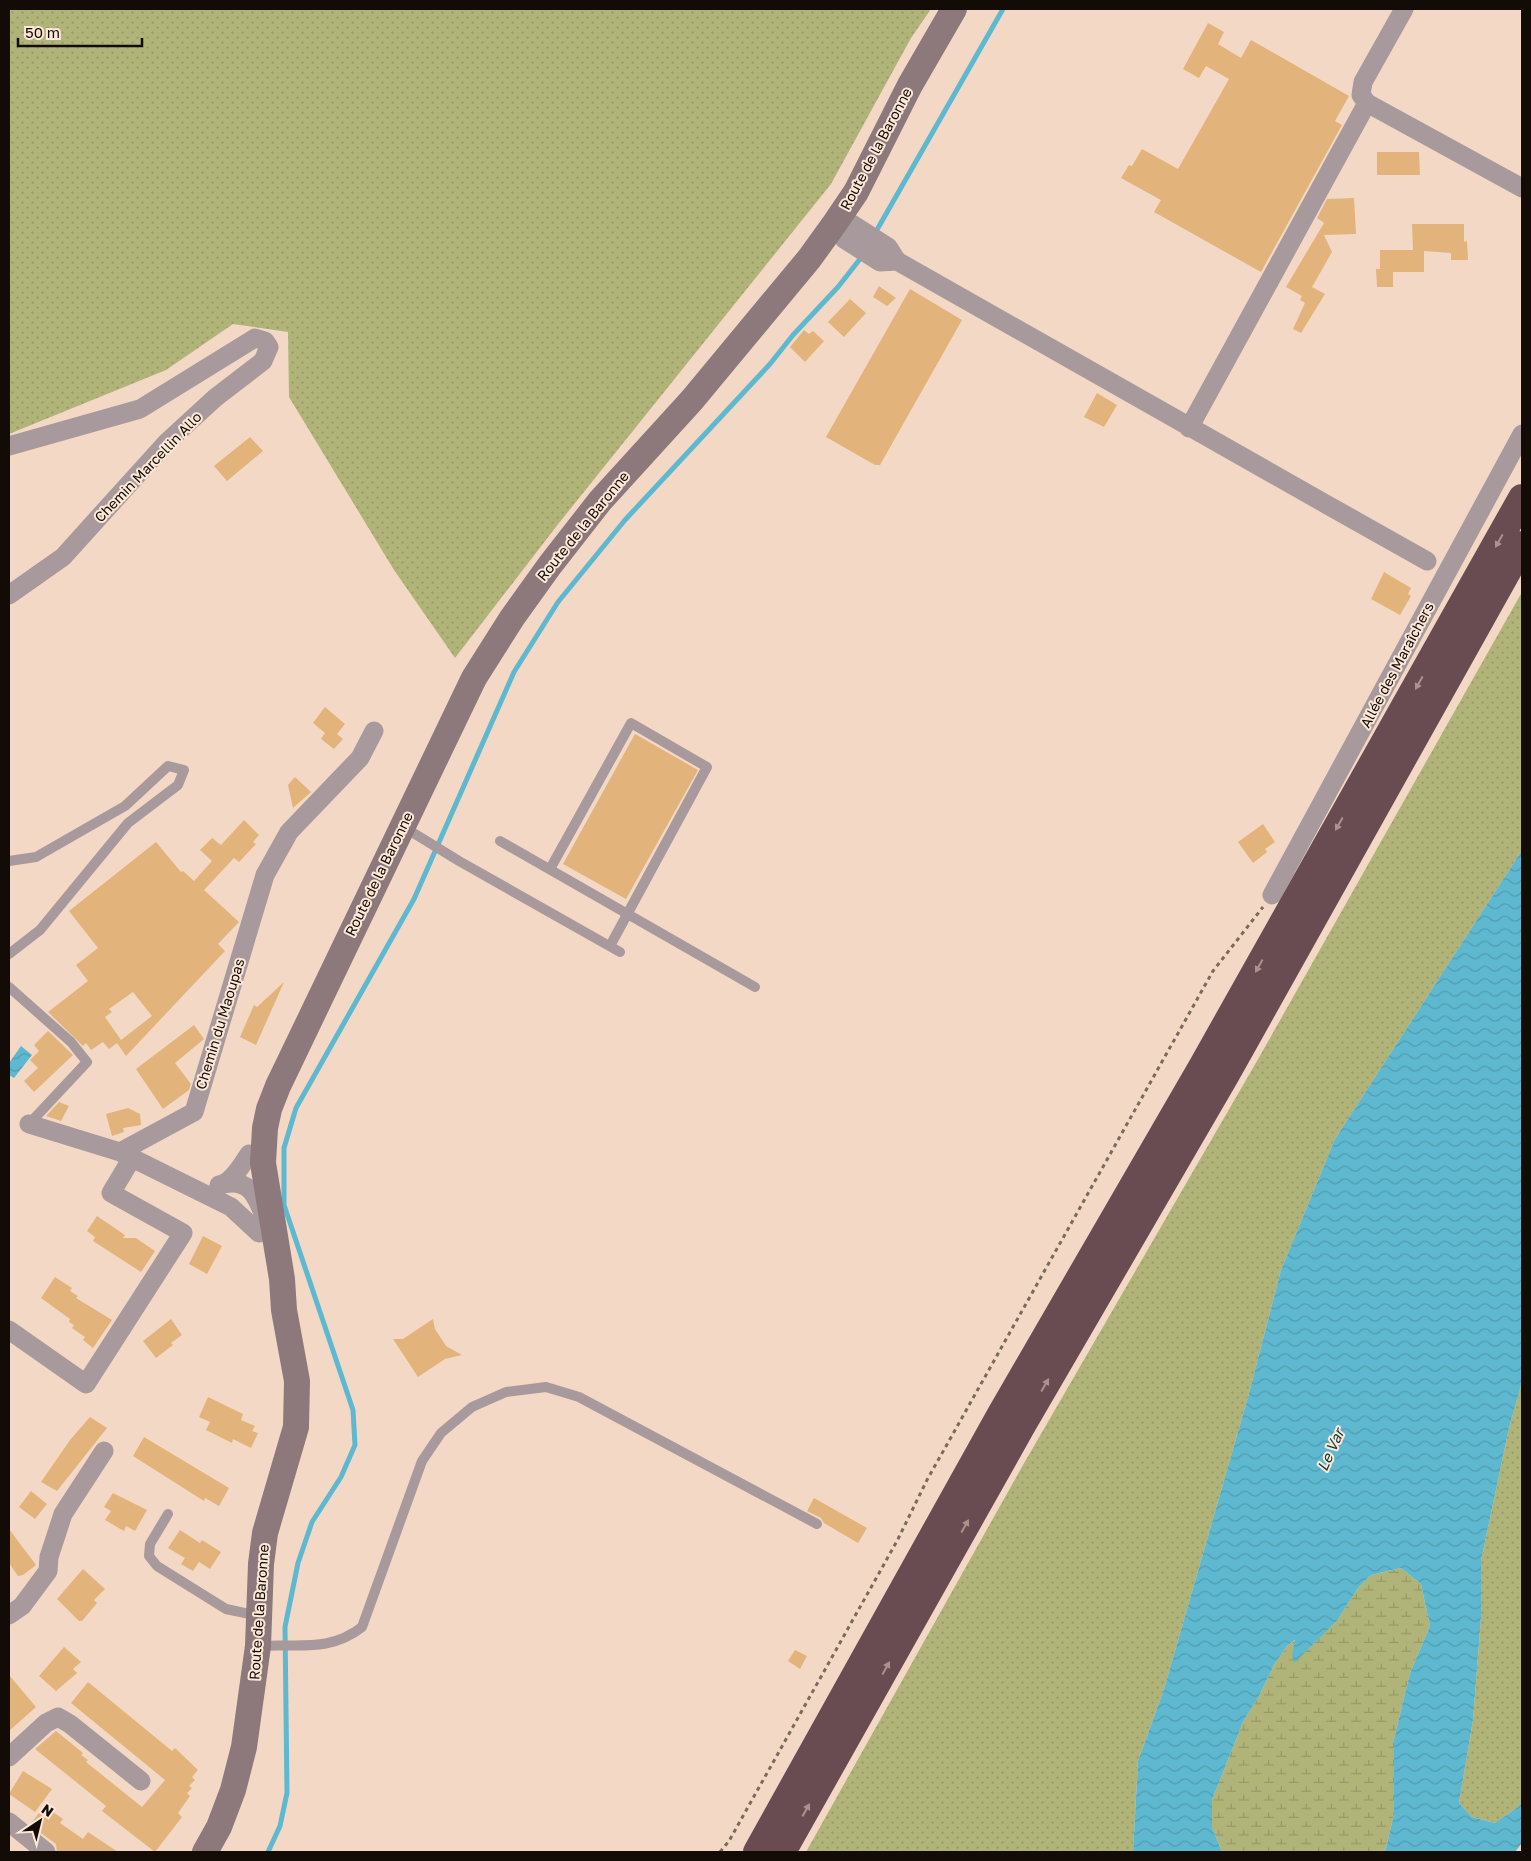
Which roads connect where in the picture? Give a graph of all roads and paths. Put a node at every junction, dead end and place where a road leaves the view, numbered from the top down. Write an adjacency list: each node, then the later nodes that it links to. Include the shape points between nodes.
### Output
1 (954, 9): 5 (main road, Route de la Baronne, via 910,85 856,192)
2 (1404, 9): 3 (street, via 1363,82 1360,95)
3 (1367, 103): 4 (street); 6 (street)
4 (1522, 188)
5 (836, 223): 6 (street, via 844,240 880,262 897,261); 14 (main road, Route de la Baronne, via 741,340 600,501 550,565 474,678)
6 (1189, 428): 11 (street)
7 (1522, 434): 18 (street, Allée des Maraîchers)
8 (9, 446): 12 (street, Chemin Marcellin Allo, via 140,409 256,338 269,347 263,361 215,398 166,443 63,557)
9 (1522, 498): 42 (highway, one-way to 42)
10 (1522, 545): 43 (highway, one-way to 10, via 1021,1427 1225,1076)
11 (1427, 561)
12 (9, 595)
13 (374, 731): 26 (street, Chemin du Maoupas, via 360,758 289,832 265,875 194,1112)
14 (402, 826): 20 (lane); 27 (main road, Route de la Baronne, via 278,1086 263,1146)
15 (500, 841): 17 (lane)
16 (9, 861): 22 (lane, via 36,856 125,806 168,766 184,770 178,785 128,823 40,930)
17 (550, 869): 19 (lane); 19 (lane, via 631,723 707,767)
18 (1272, 895): 41 (path, via 1213,971 927,1480 898,1542)
19 (627, 913): 20 (lane); 24 (lane)
20 (610, 946): 21 (lane)
21 (620, 952)
22 (9, 954)
23 (9, 987): 25 (lane, via 72,1042 87,1062)
24 (755, 987)
25 (29, 1124): 26 (street)
26 (126, 1155): 27 (street, via 195,1188); 29 (street, via 111,1193 183,1233 86,1384)
27 (246, 1184): 28 (main road, Route de la Baronne); 28 (street)
28 (267, 1237): 34 (main road, Route de la Baronne, via 282,1279 284,1310 297,1381 296,1427 265,1533 260,1564)
29 (9, 1330)
30 (104, 1452): 33 (street, via 63,1514 48,1571 22,1606)
31 (168, 1514): 34 (lane, via 150,1544 149,1556 157,1566 226,1609)
32 (817, 1524): 35 (lane, via 579,1396 546,1387 506,1392 472,1407 440,1433 422,1461 362,1627 322,1646)
33 (9, 1615)
34 (260, 1616): 35 (main road, Route de la Baronne)
35 (267, 1645): 40 (main road, Route de la Baronne, via 233,1790)
36 (9, 1757): 37 (street, via 46,1723 58,1717)
37 (141, 1781)
38 (9, 1822): 39 (street)
39 (46, 1852)
40 (205, 1852)
41 (720, 1852)
42 (756, 1852)
43 (782, 1852)

